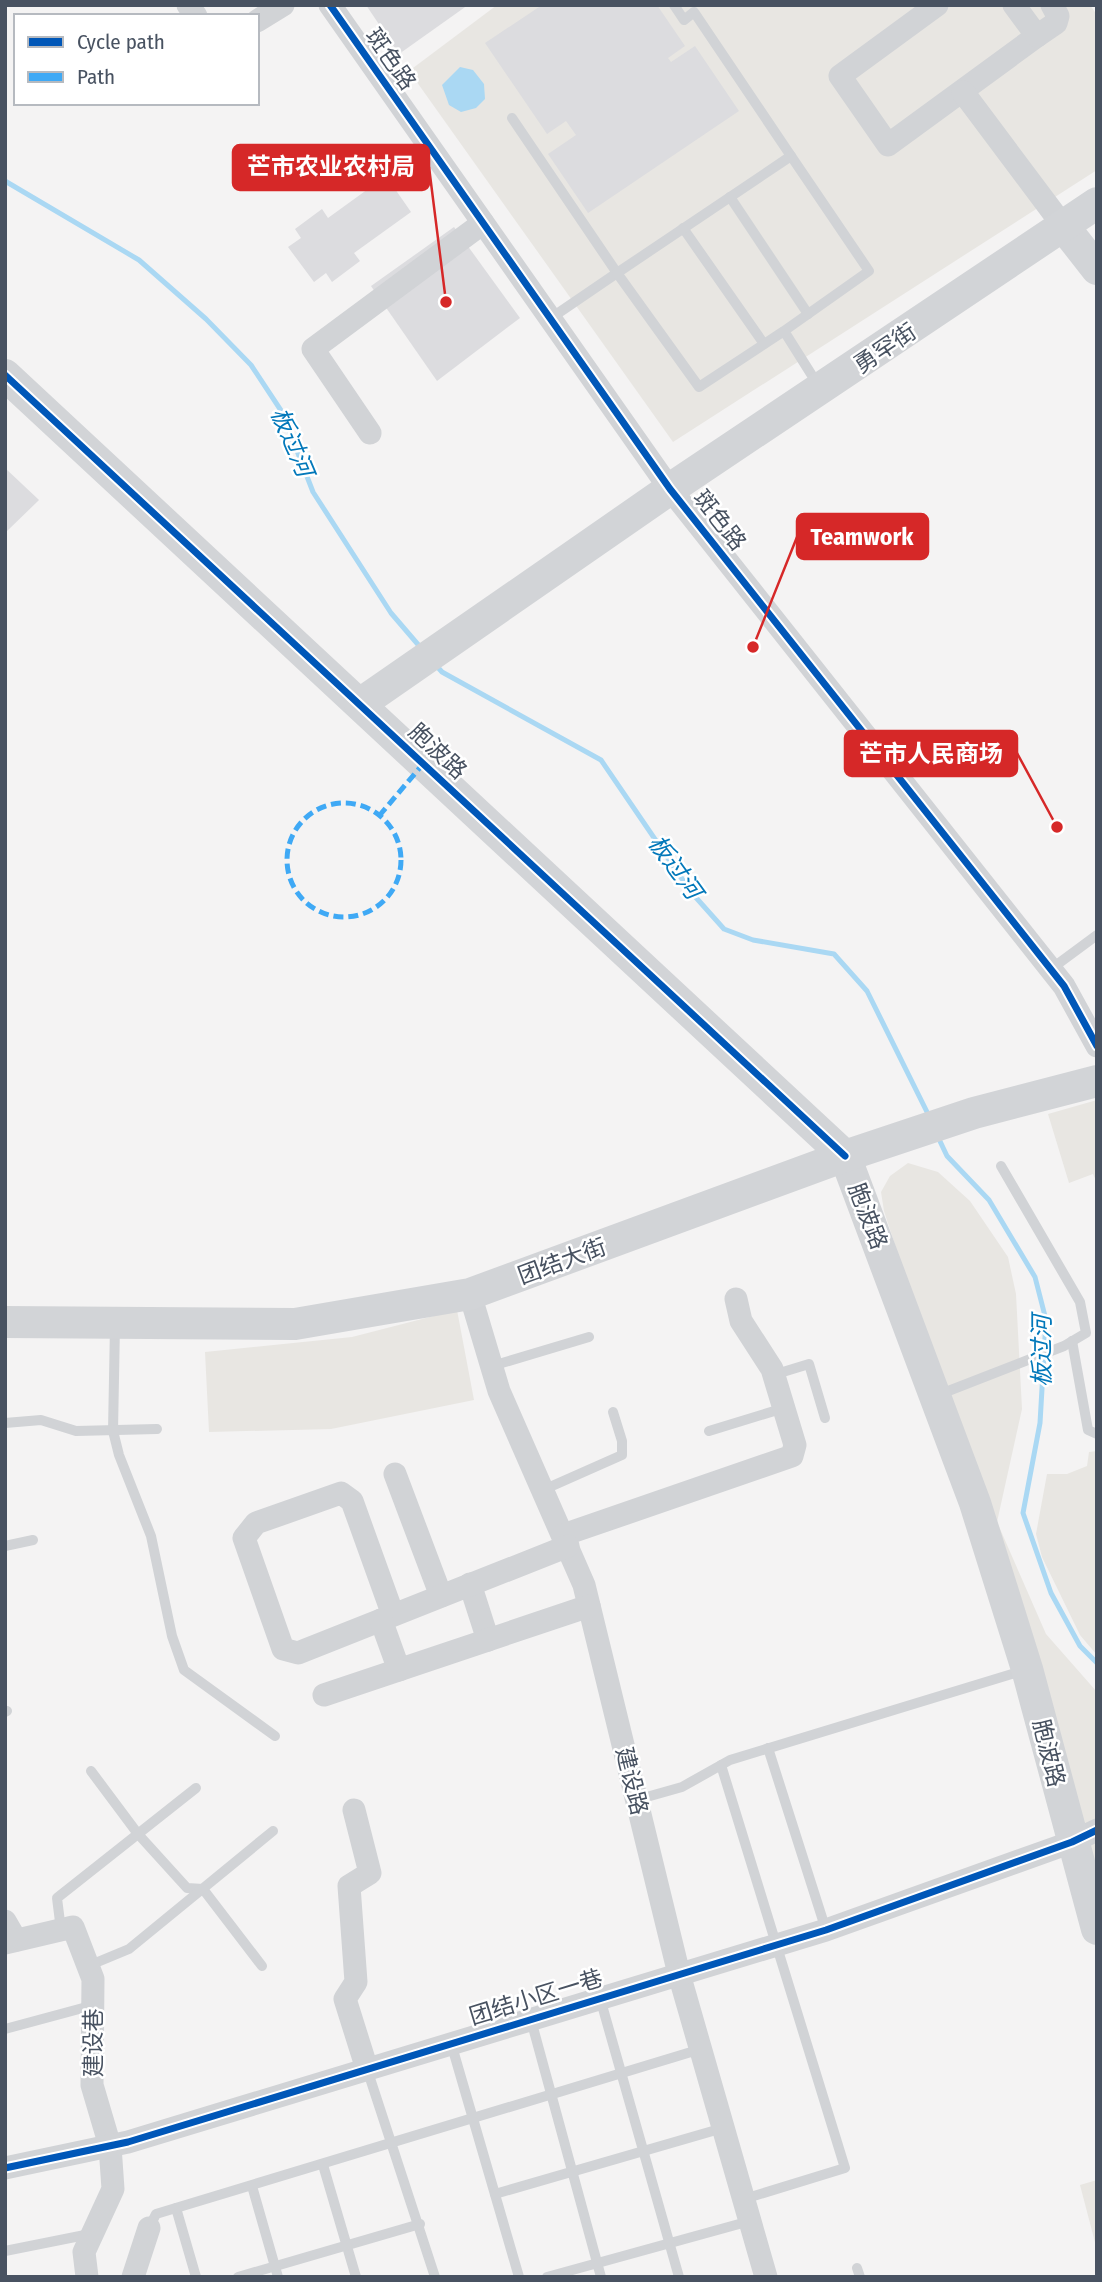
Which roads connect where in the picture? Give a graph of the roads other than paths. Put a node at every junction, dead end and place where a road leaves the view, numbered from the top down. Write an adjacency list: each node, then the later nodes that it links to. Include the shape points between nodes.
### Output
1 (284, 5): 7 (street)
2 (330, 5): 14 (street, 斑色路)
3 (674, 5): 11 (lane, via 684,20 694,12)
4 (937, 5): 9 (street, via 839,76 888,145)
5 (1014, 5): 8 (street)
6 (1052, 5): 8 (street, via 1056,23)
7 (259, 20)
8 (1037, 36): 9 (street)
9 (963, 92): 15 (street)
10 (512, 118): 18 (lane)
11 (791, 156): 12 (lane); 19 (lane, via 869,271)
12 (730, 197): 16 (lane); 19 (lane)
13 (1097, 204): 15 (street, 勇罕街)
14 (484, 223): 20 (street, 斑色路); 25 (street, via 313,349)
15 (1064, 227): 17 (street); 24 (street, 勇罕街)
16 (683, 229): 18 (lane); 22 (lane)
17 (1097, 269)
18 (617, 273): 20 (lane); 22 (lane, via 699,387)
19 (808, 314): 21 (lane)
20 (551, 318): 26 (street, 斑色路)
21 (784, 331): 22 (lane); 24 (lane)
22 (764, 344)
23 (5, 375): 27 (street, 胞波路)
24 (822, 390): 26 (street, 勇罕街)
25 (370, 433)
26 (670, 489): 27 (street, 勇罕街); 29 (street, 斑色路)
27 (360, 704): 32 (street, 胞波路)
28 (1097, 934): 29 (lane)
29 (1051, 970): 30 (street, 斑色路)
30 (1097, 1046)
31 (1097, 1081): 32 (street, 团结大街, via 974,1113)
32 (845, 1156): 34 (street, 团结大街); 42 (street, 胞波路)
33 (1001, 1166): 39 (lane, via 1080,1302 1086,1333)
34 (470, 1294): 37 (street, 团结大街, via 295,1324); 40 (street, 建设路)
35 (736, 1299): 41 (street, via 741,1321)
36 (5, 1322): 37 (street, 团结大街)
37 (115, 1322): 48 (lane)
38 (589, 1337): 40 (lane)
39 (1068, 1344): 42 (lane); 50 (lane, via 1088,1430)
40 (492, 1366): 52 (street, 建设路)
41 (774, 1375): 43 (street); 45 (lane, via 809,1363)
42 (936, 1396): 61 (street, 胞波路)
43 (784, 1408): 49 (lane); 54 (street, via 795,1444 792,1456)
44 (612, 1412): 52 (lane, via 622,1455)
45 (825, 1418)
46 (5, 1423): 48 (lane, via 41,1420 76,1431)
47 (158, 1429): 48 (lane)
48 (113, 1431): 64 (lane, via 151,1536 172,1636 184,1670)
49 (709, 1432)
50 (1097, 1434)
51 (395, 1474): 57 (street)
52 (543, 1490): 54 (street, 建设路)
53 (33, 1540): 55 (lane)
54 (566, 1541): 56 (street); 58 (street, 建设路)
55 (5, 1546)
56 (470, 1584): 57 (street); 60 (street)
57 (440, 1596): 59 (street)
58 (589, 1606): 60 (street); 69 (street, 建设路)
59 (387, 1617): 59 (street, via 298,1653 283,1649 244,1538 256,1523 341,1493 352,1501); 62 (street)
60 (488, 1640): 62 (street)
61 (1027, 1669): 65 (lane); 73 (street, 胞波路)
62 (399, 1670): 63 (street)
63 (324, 1695)
64 (275, 1736)
65 (768, 1748): 66 (lane); 77 (lane)
66 (721, 1765): 69 (lane, via 682,1787); 79 (lane)
67 (90, 1771): 72 (lane)
68 (196, 1788): 72 (lane)
69 (636, 1800): 82 (street, 建设路)
70 (354, 1810): 89 (street, via 370,1873 349,1886 356,1982 345,1999)
71 (273, 1831): 74 (lane)
72 (138, 1834): 74 (lane, via 187,1888); 76 (lane, via 57,1898)
73 (1084, 1836): 75 (street, 胞波路); 77 (street, 团结小区一巷)
74 (203, 1889): 80 (lane, via 130,1949); 81 (lane)
75 (1097, 1929)
76 (61, 1930): 78 (street); 80 (street, 建设巷, via 73,1927)
77 (826, 1930): 79 (street, 团结小区一巷)
78 (9, 1935)
79 (774, 1945): 82 (street, 团结小区一巷); 103 (lane, via 845,2168)
80 (88, 1966): 84 (street, 建设巷)
81 (262, 1966)
82 (679, 1974): 83 (street, 团结小区一巷); 88 (street, 建设路)
83 (600, 1998): 85 (street, 团结小区一巷); 90 (lane)
84 (94, 2005): 86 (lane); 95 (street, 建设巷, via 92,2085)
85 (531, 2019): 87 (street, 团结小区一巷); 91 (lane)
86 (5, 2029)
87 (451, 2043): 89 (street, 团结小区一巷); 92 (lane)
88 (701, 2049): 90 (lane); 93 (street, 建设路)
89 (367, 2069): 94 (lane); 95 (street, 团结小区一巷)
90 (621, 2074): 91 (lane); 96 (lane)
91 (551, 2095): 92 (lane); 99 (lane)
92 (473, 2119): 94 (lane); 101 (lane)
93 (723, 2128): 96 (lane); 103 (street, 建设路)
94 (392, 2144): 97 (lane); 104 (lane)
95 (110, 2146): 98 (street, 团结小区一巷); 106 (street, 建设巷, via 113,2189)
96 (643, 2151): 99 (lane); 107 (lane)
97 (323, 2165): 100 (lane); 108 (lane)
98 (5, 2168)
99 (572, 2172): 101 (lane); 110 (lane)
100 (252, 2186): 102 (lane); 111 (lane)
101 (495, 2194): 118 (lane)
102 (176, 2208): 105 (lane, via 156,2214); 114 (lane)
103 (747, 2210): 107 (lane); 122 (street, 建设路)
104 (420, 2224): 108 (lane); 117 (lane)
105 (149, 2228): 113 (street)
106 (93, 2234): 109 (lane); 112 (street, 建设巷, via 84,2252)
107 (669, 2243): 110 (lane); 121 (lane)
108 (346, 2245): 111 (lane); 116 (lane)
109 (5, 2251)
110 (597, 2262): 119 (lane); 120 (lane)
111 (276, 2271): 115 (lane)
112 (87, 2277)
113 (133, 2277)
114 (196, 2277)
115 (238, 2277)
116 (356, 2277)
117 (435, 2277)
118 (519, 2277)
119 (547, 2277)
120 (601, 2277)
121 (679, 2277)
122 (766, 2277)

